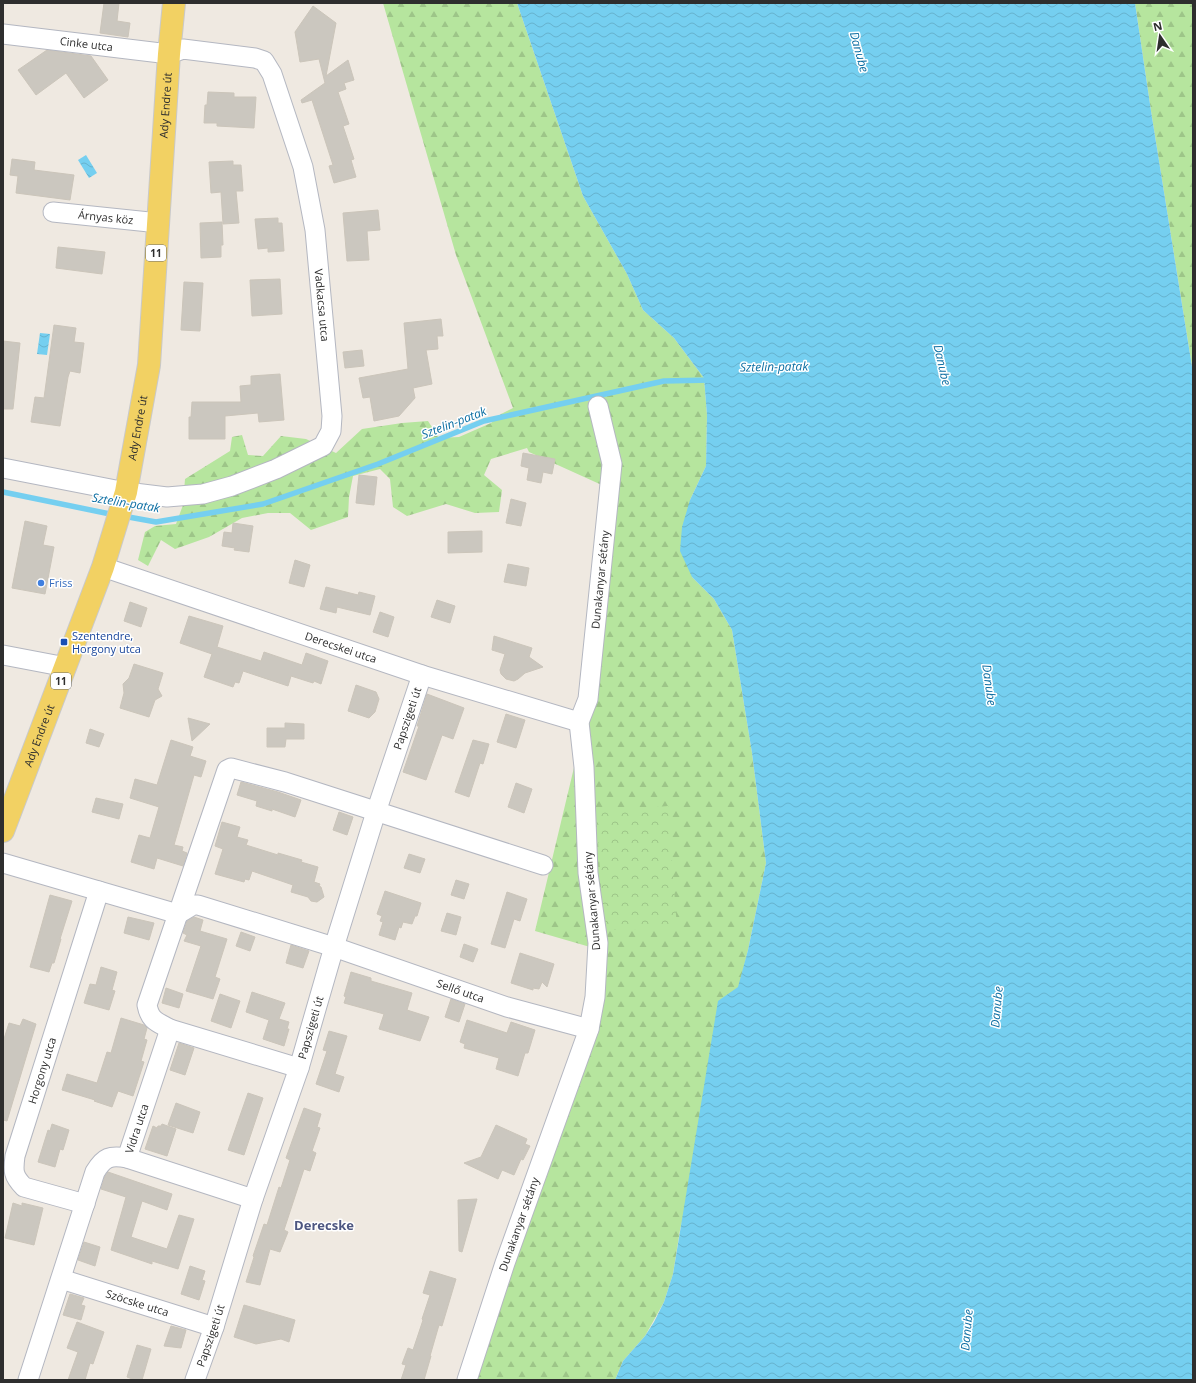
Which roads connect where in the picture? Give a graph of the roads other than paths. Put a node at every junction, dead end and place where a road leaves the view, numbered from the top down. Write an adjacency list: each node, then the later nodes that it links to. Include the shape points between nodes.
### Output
1 (174, 3): 3 (main road, Ady Endre út / 11)
2 (3, 34): 3 (street, Cinke utca)
3 (169, 54): 5 (main road, Ady Endre út / 11); 8 (street, Vadkacsa utca, via 183,49 255,58 264,61 272,74 303,166 315,230 332,416 331,431 323,446 276,469 232,486 204,494)
4 (53, 212): 5 (street, Árnyas köz)
5 (158, 223): 8 (main road, Ady Endre út / 11, via 149,366)
6 (598, 406): 13 (street, Dunakanyar sétány, via 612,464 588,699)
7 (3, 468): 8 (street, Vadkacsa utca)
8 (125, 497): 9 (main road, Ady Endre út / 11)
9 (103, 567): 11 (main road, Ady Endre út / 11); 12 (street, Derecskei utca)
10 (3, 655): 11 (street)
11 (66, 667): 15 (main road, Ady Endre út / 11)
12 (422, 675): 13 (street, Derecskei utca); 14 (street, Papszigeti út)
13 (579, 722): 22 (street, Dunakanyar sétány, via 584,767 588,873 598,943 595,997)
14 (376, 812): 17 (street); 19 (street, via 285,782 231,768 227,770); 20 (street, Papszigeti út)
15 (3, 831)
16 (3, 864): 18 (street)
17 (543, 865)
18 (99, 891): 19 (street); 26 (street, Horgony utca, via 13,1169 17,1180 24,1187)
19 (178, 914): 20 (street, via 192,905 198,905); 21 (street, via 147,1005 153,1021)
20 (334, 946): 22 (street, Sellő utca, via 507,1007); 23 (street, Papszigeti út)
21 (170, 1029): 23 (street); 24 (street, Vidra utca)
22 (589, 1029): 31 (street, Dunakanyar sétány, via 505,1263)
23 (299, 1068): 25 (street, Papszigeti út)
24 (127, 1158): 25 (street); 26 (street, Vidra utca, via 115,1156 102,1162 95,1172)
25 (253, 1199): 28 (street, Papszigeti út)
26 (85, 1204): 27 (street)
27 (61, 1279): 28 (street, Szöcske utca); 29 (street)
28 (214, 1327): 30 (street, Papszigeti út)
29 (28, 1380)
30 (195, 1380)
31 (467, 1380)

